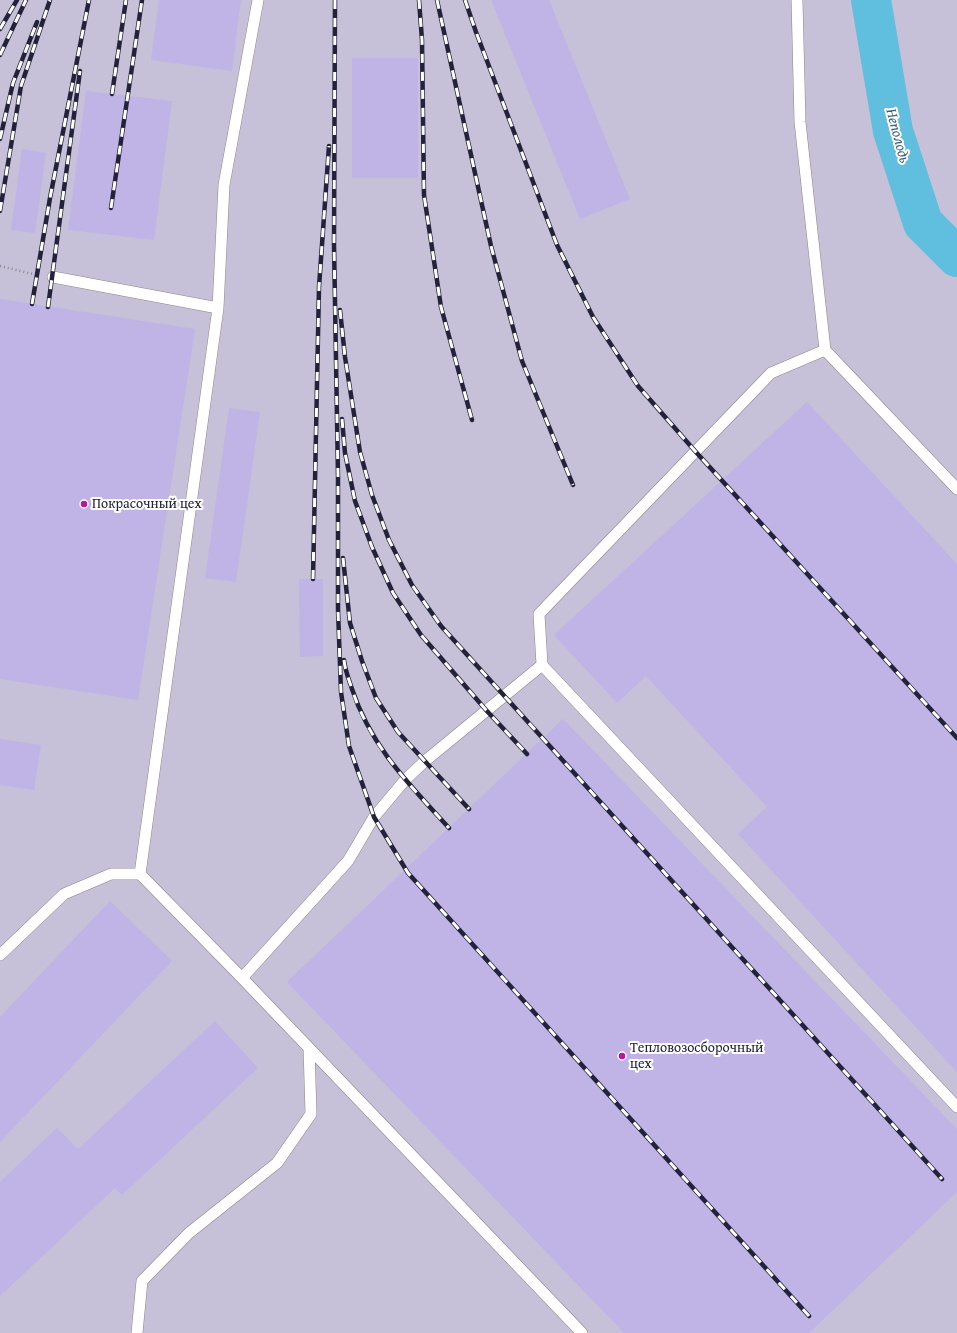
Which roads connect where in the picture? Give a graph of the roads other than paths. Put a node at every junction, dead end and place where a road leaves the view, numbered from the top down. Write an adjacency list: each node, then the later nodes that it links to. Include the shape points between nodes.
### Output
1 (258, 0): 4 (lane, via 224,184)
2 (797, 0): 5 (lane, via 800,122)
3 (53, 277): 4 (lane)
4 (218, 308): 8 (lane)
5 (825, 350): 6 (lane); 7 (lane, via 771,373 539,614)
6 (957, 489)
7 (542, 665): 10 (lane, via 405,780 374,817 348,861); 12 (lane)
8 (140, 874): 9 (lane, via 111,874 64,894); 10 (lane)
9 (0, 955)
10 (242, 978): 11 (lane)
11 (309, 1048): 13 (lane, via 311,1114 277,1163 189,1233 142,1281); 14 (lane)
12 (957, 1107)
13 (136, 1333)
14 (582, 1333)

